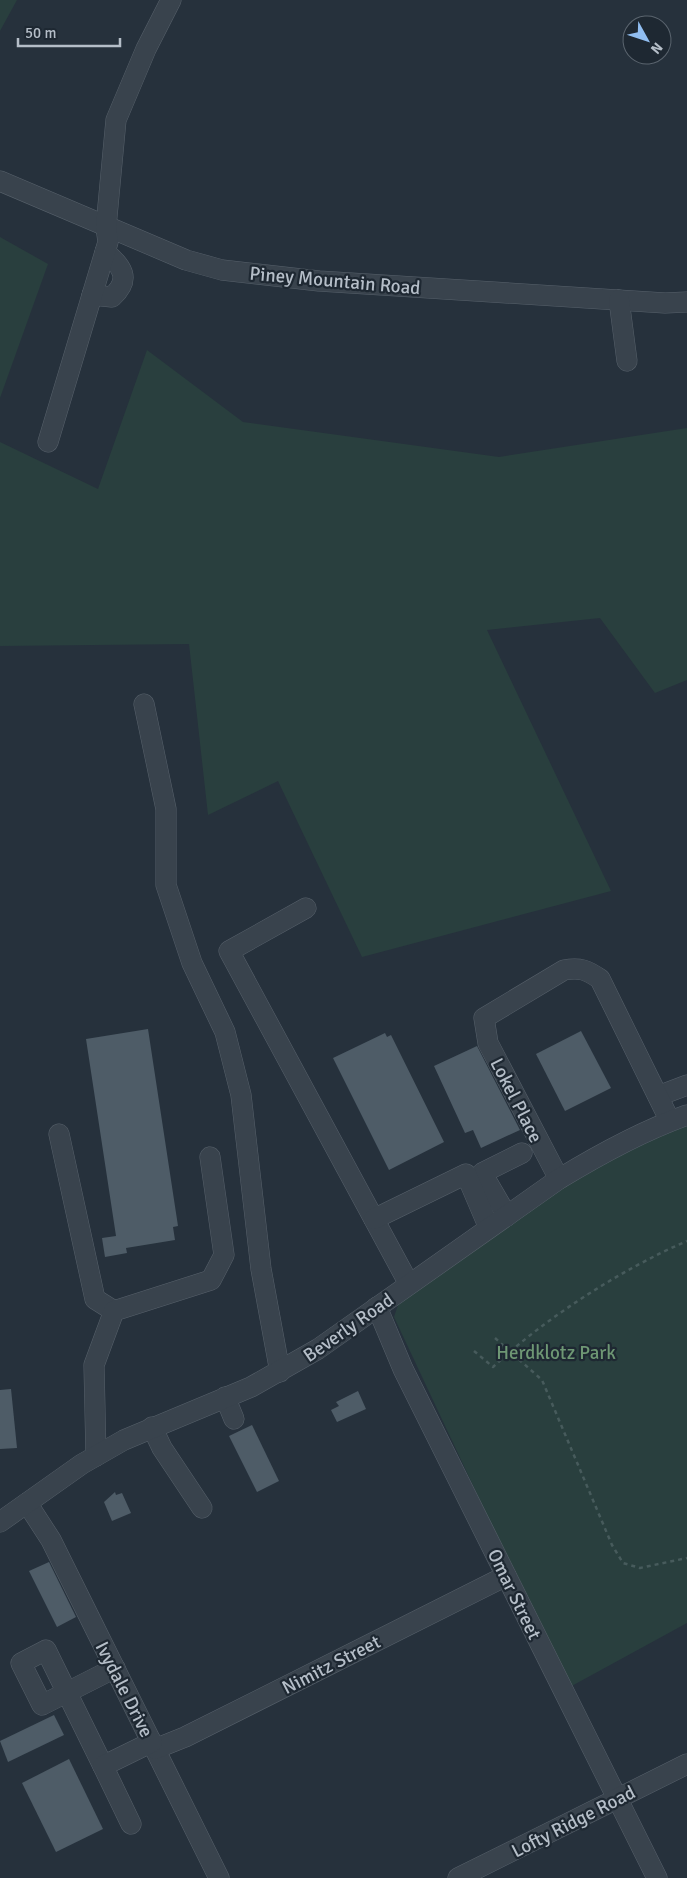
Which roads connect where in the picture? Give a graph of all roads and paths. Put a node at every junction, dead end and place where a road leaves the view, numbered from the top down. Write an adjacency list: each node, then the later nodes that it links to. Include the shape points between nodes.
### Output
1 (171, 0): 3 (street, via 116,120)
2 (0, 181): 3 (street, Piney Mountain Road)
3 (106, 227): 4 (street, Piney Mountain Road, via 186,260 243,273 319,281); 7 (street, via 108,242)
4 (619, 300): 5 (street, Piney Mountain Road); 6 (street)
5 (687, 302)
6 (627, 361)
7 (48, 442)
8 (144, 704): 27 (street, via 166,809 166,885 192,963 225,1032 240,1095 261,1269)
9 (306, 908): 18 (street, via 229,951)
10 (687, 1084): 11 (street)
11 (658, 1096): 12 (street); 16 (street, Lokel Place, via 600,980 588,970 577,967 564,970 484,1018 488,1043)
12 (679, 1118): 16 (street, Beverly Road, via 588,1161)
13 (59, 1134): 23 (street, via 95,1299)
14 (522, 1153): 17 (street, via 482,1173)
15 (210, 1157): 23 (street, via 224,1255 211,1280)
16 (559, 1179): 17 (street, Beverly Road)
17 (507, 1216): 19 (street, Beverly Road)
18 (374, 1219): 19 (street, via 466,1174); 21 (street)
19 (489, 1228): 21 (street, Beverly Road)
20 (687, 1240): 26 (path, via 613,1280)
21 (409, 1284): 22 (street, Beverly Road)
22 (377, 1307): 27 (street, Beverly Road, via 318,1350); 36 (street, Omar Street, via 403,1368)
23 (114, 1311): 31 (street, via 94,1365)
24 (495, 1338): 26 (path)
25 (474, 1351): 26 (path, via 493,1367)
26 (510, 1351): 35 (path, via 542,1380 612,1545 623,1563 640,1568)
27 (280, 1372): 28 (street, Beverly Road)
28 (225, 1397): 29 (street); 30 (street, Beverly Road)
29 (234, 1419)
30 (152, 1427): 31 (street, Beverly Road); 33 (street, via 162,1448)
31 (96, 1456): 32 (street, Beverly Road)
32 (26, 1503): 34 (street, Beverly Road); 37 (street, Ivydale Drive, via 51,1540)
33 (202, 1508)
34 (0, 1522)
35 (687, 1558)
36 (506, 1576): 38 (street, Nimitz Street, via 185,1737); 41 (street, Omar Street)
37 (115, 1668): 38 (street, Ivydale Drive); 40 (street, via 67,1692)
38 (153, 1745): 40 (street, Nimitz Street); 43 (street, Ivydale Drive)
39 (687, 1764): 41 (street, Lofty Ridge Road)
40 (103, 1766): 42 (street)
41 (618, 1800): 44 (street, Lofty Ridge Road); 45 (street, Omar Street)
42 (130, 1824)
43 (219, 1878)
44 (458, 1878)
45 (657, 1878)

